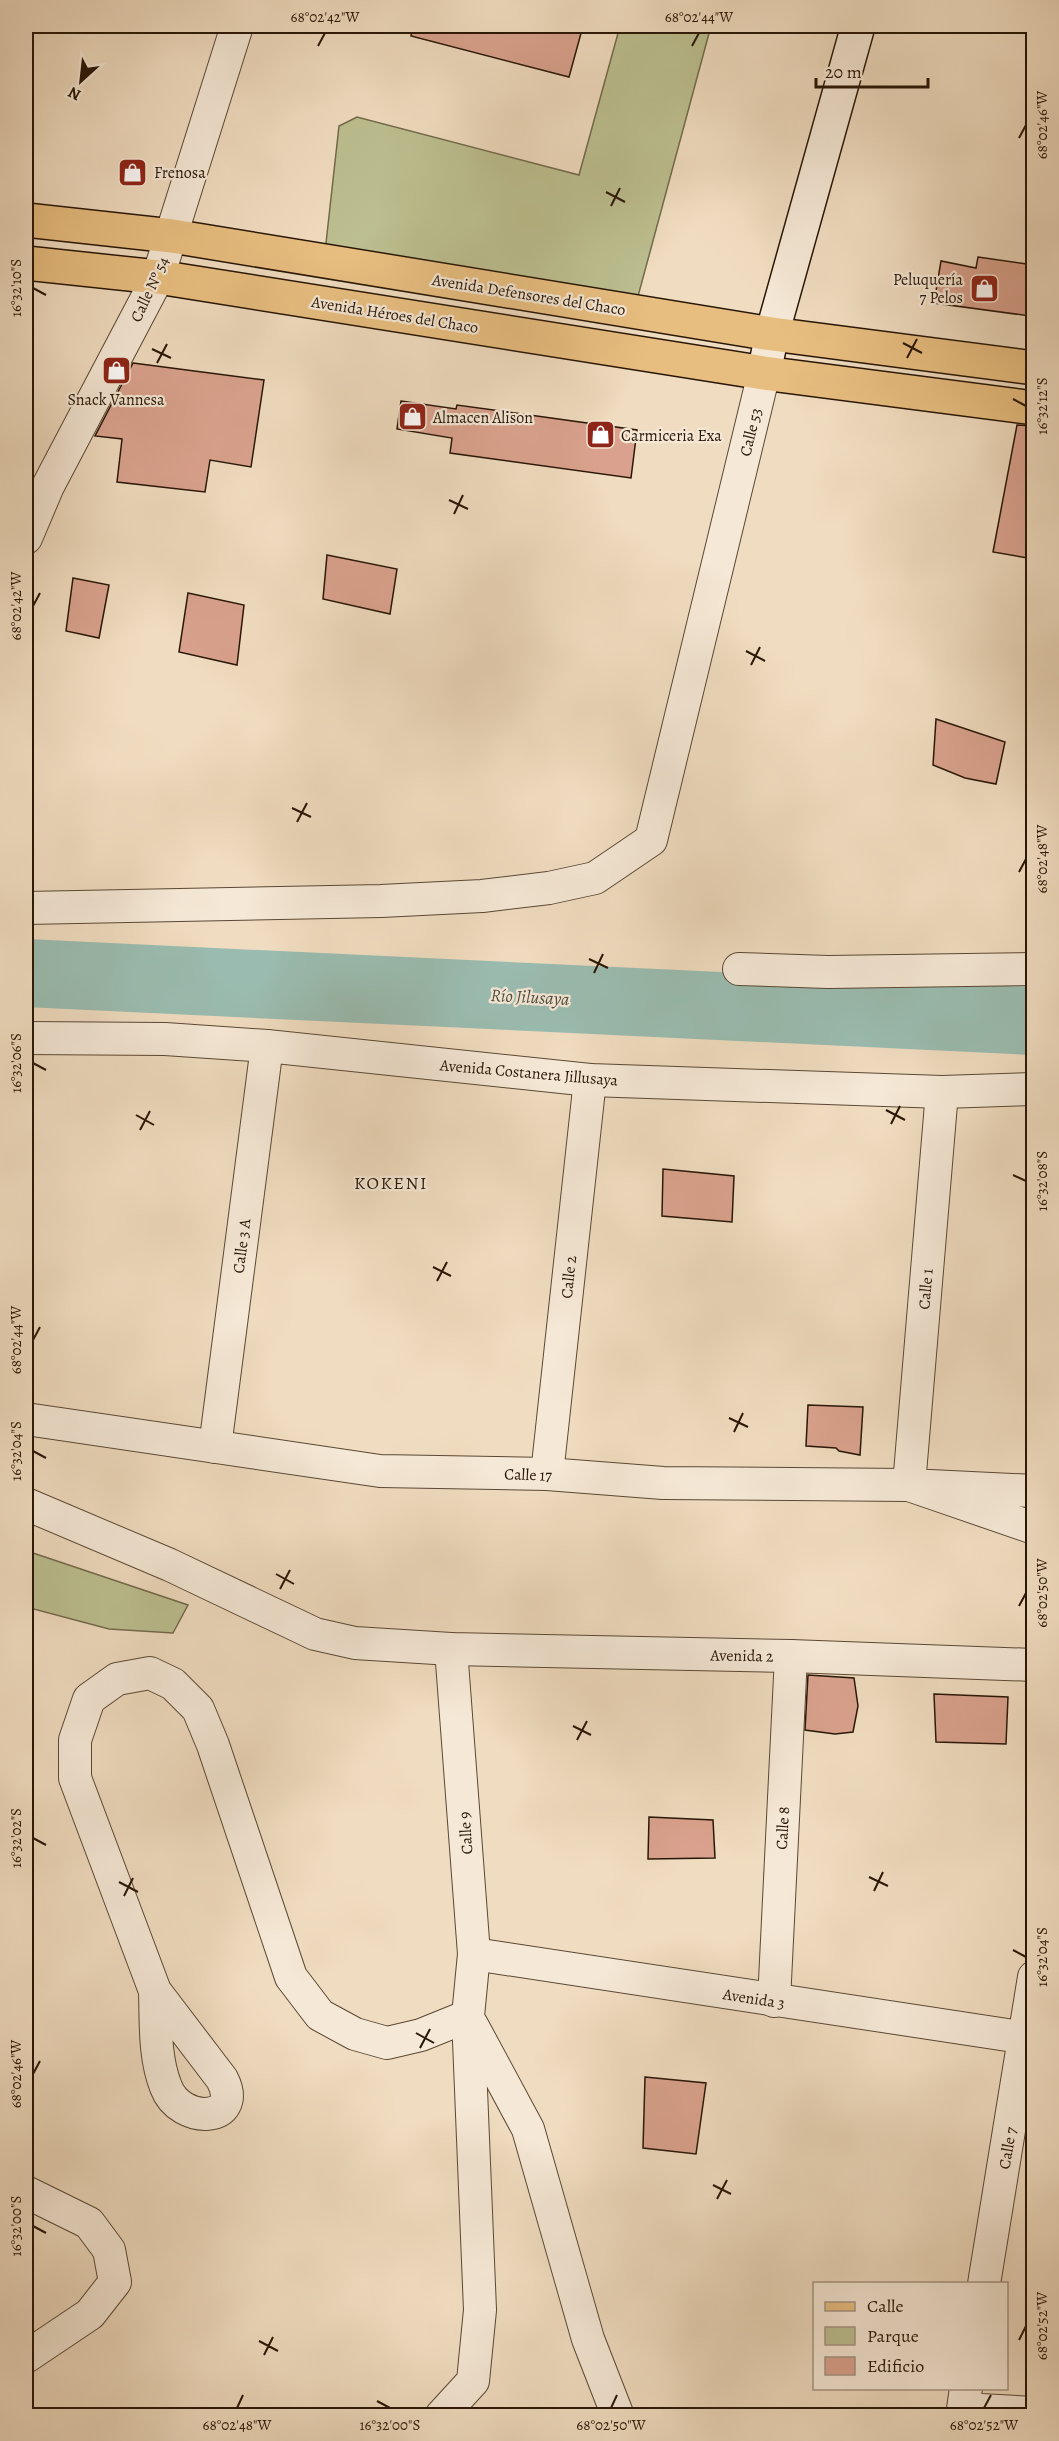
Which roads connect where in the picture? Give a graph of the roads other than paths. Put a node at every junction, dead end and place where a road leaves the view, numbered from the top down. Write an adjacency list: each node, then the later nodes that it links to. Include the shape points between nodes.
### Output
1 (237, 26): 4 (street, Calle Nº 54)
2 (858, 26): 9 (street, Calle 53)
3 (26, 220): 4 (main road, Avenida Defensores del Chaco)
4 (172, 236): 6 (street, Calle Nº 54); 7 (main road, Avenida Defensores del Chaco)
5 (26, 263): 6 (main road, Avenida Héroes del Chaco)
6 (158, 277): 8 (main road, Avenida Héroes del Chaco); 13 (street, Calle Nº 54, via 48,486)
7 (426, 278): 8 (main road); 9 (main road, Avenida Defensores del Chaco)
8 (419, 318): 11 (main road, Avenida Héroes del Chaco)
9 (772, 334): 10 (main road, Avenida Defensores del Chaco); 11 (street, Calle 53)
10 (1034, 368)
11 (764, 373): 12 (main road); 14 (street, Calle 53, via 651,840 595,878 482,896)
12 (1034, 408)
13 (26, 538)
14 (26, 908)
15 (739, 969): 16 (street)
16 (1034, 969)
17 (26, 1038): 18 (street, Avenida Costanera Jillusaya, via 165,1039)
18 (267, 1046): 19 (street, Avenida Costanera Jillusaya); 23 (street, Calle 3 A)
19 (590, 1080): 21 (street, Avenida Costanera Jillusaya); 24 (street, Calle 2)
20 (1034, 1089): 21 (street, Avenida Costanera Jillusaya)
21 (942, 1092): 25 (street, Calle 1)
22 (26, 1419): 23 (street, Calle 17)
23 (215, 1447): 24 (street, Calle 17, via 380,1471)
24 (546, 1474): 25 (street, Calle 17, via 663,1483)
25 (909, 1485): 26 (street, Calle 17); 28 (street)
26 (1034, 1491)
27 (26, 1504): 29 (street, Avenida 2, via 170,1565 315,1634 354,1644)
28 (1034, 1528)
29 (451, 1649): 30 (street, Avenida 2); 32 (street, Calle 9)
30 (791, 1656): 31 (street, Avenida 2); 35 (street, Calle 8)
31 (1034, 1665)
32 (474, 1954): 35 (street, Avenida 3); 36 (street, Calle 9)
33 (1034, 1977): 37 (street, Calle 7)
34 (155, 1991): 36 (street, via 75,1778 75,1740 89,1700 117,1679 150,1673 173,1684 198,1709 291,1977 320,2015 355,2034 387,2043 421,2035)
35 (774, 2001): 37 (street, Avenida 3)
36 (468, 2016): 43 (street, Calle 9, via 480,2310 473,2381); 44 (street, via 528,2129 588,2339)
37 (1029, 2038): 39 (street, Calle 7)
38 (26, 2192): 40 (street, via 89,2223 110,2250 115,2282 90,2314)
39 (984, 2282)
40 (26, 2357)
41 (964, 2399): 42 (street)
42 (1034, 2413)
43 (441, 2415)
44 (618, 2415)

